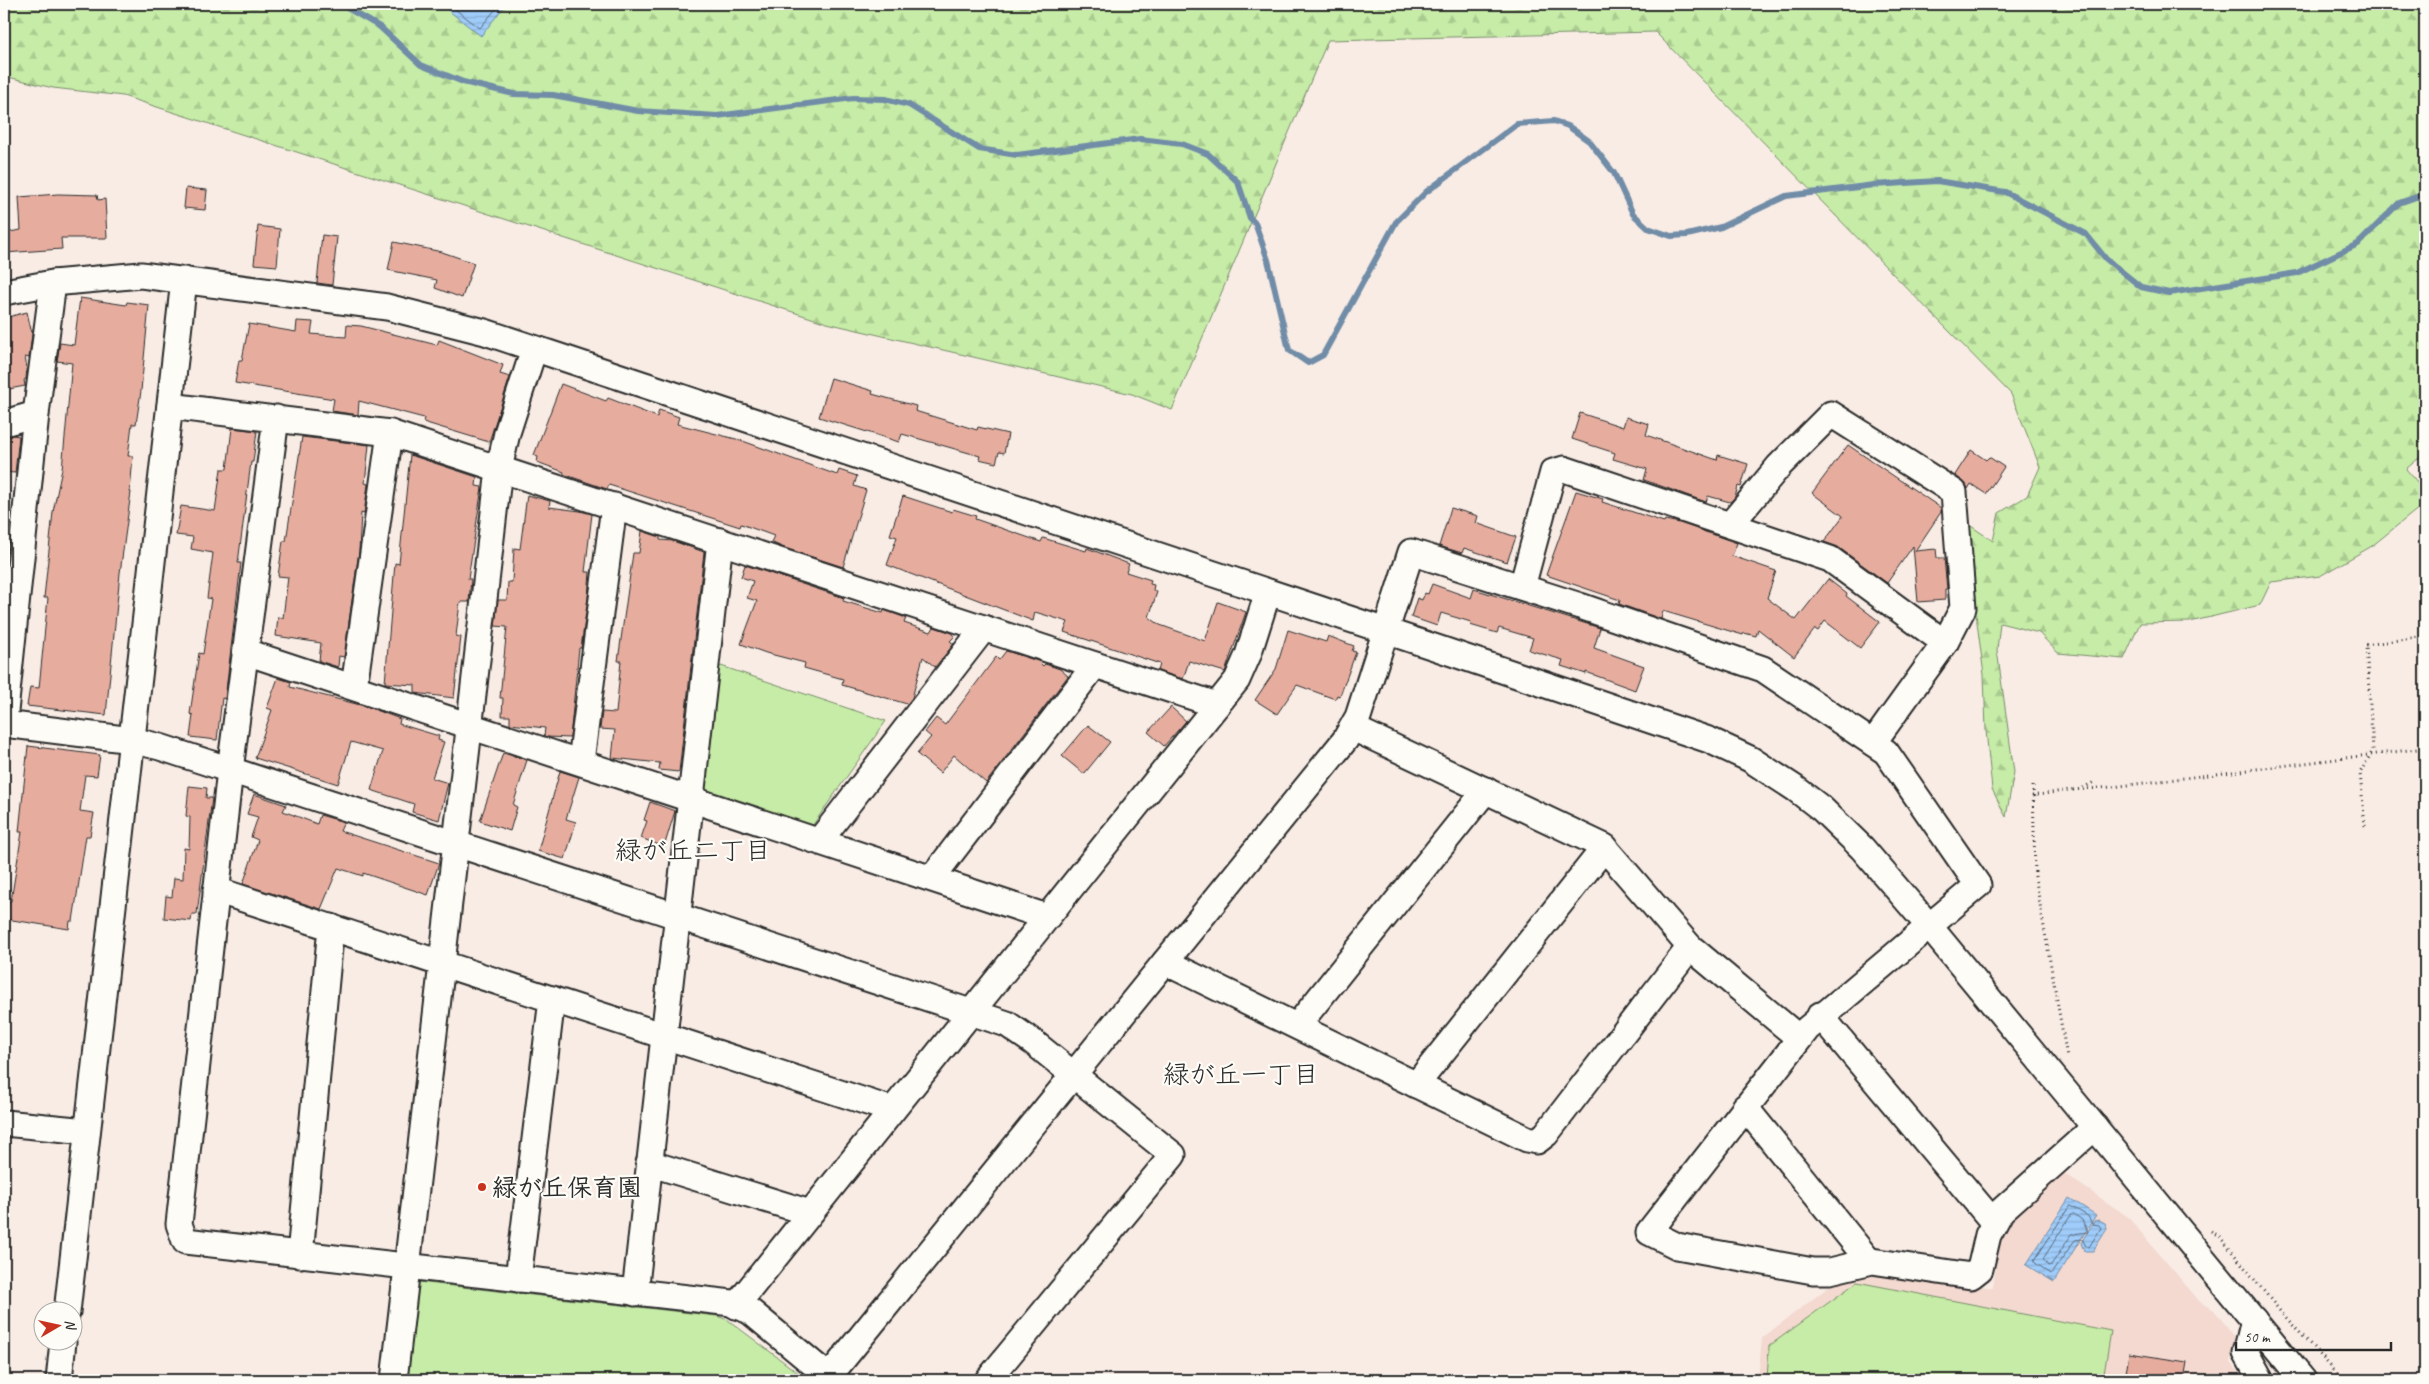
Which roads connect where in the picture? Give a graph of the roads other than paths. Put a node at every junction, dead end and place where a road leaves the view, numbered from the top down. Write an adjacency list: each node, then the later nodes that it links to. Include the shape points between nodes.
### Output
1 (184, 280): 2 (street, via 141,275); 4 (street, via 387,307 485,332); 5 (street)
2 (53, 283): 3 (street); 6 (street)
3 (4, 292)
4 (534, 349): 10 (street); 15 (street)
5 (170, 406): 7 (street); 26 (street)
6 (36, 414): 8 (street); 23 (street)
7 (276, 418): 9 (street); 19 (street)
8 (4, 423)
9 (390, 433): 10 (street); 21 (street)
10 (499, 468): 11 (street); 24 (street)
11 (614, 506): 13 (street); 28 (street)
12 (1730, 525): 14 (street, via 1564,469 1553,472); 18 (street, via 1830,559); 18 (street, via 1779,466 1830,414 1954,492 1963,608)
13 (720, 541): 16 (street); 31 (street)
14 (1522, 587): 17 (street, via 1411,552); 27 (street, via 1764,669)
15 (1268, 592): 17 (street); 22 (street, via 1243,668)
16 (984, 628): 20 (street); 32 (street)
17 (1385, 631): 25 (street); 39 (street, via 1709,740 1750,759 1822,809 1862,848)
18 (1945, 643): 27 (street)
19 (246, 652): 21 (street); 29 (street)
20 (1095, 665): 22 (street); 35 (street)
21 (354, 687): 24 (street)
22 (1217, 705): 38 (street)
23 (4, 723): 26 (street)
24 (469, 724): 28 (street); 33 (street)
25 (1353, 728): 30 (street); 42 (street)
26 (132, 740): 29 (street); 56 (street)
27 (1872, 743): 39 (street, via 1886,752 1978,885)
28 (581, 761): 31 (street)
29 (230, 770): 33 (street); 36 (street)
30 (1486, 790): 34 (street); 47 (street)
31 (691, 797): 32 (street); 37 (street)
32 (820, 840): 35 (street)
33 (455, 844): 37 (street); 43 (street)
34 (1605, 847): 41 (street); 51 (street)
35 (932, 878): 38 (street)
36 (216, 890): 40 (street); 60 (street, via 178,1224 185,1241)
37 (676, 917): 45 (street); 48 (street)
38 (1047, 917): 45 (street)
39 (1929, 926): 46 (street); 55 (street)
40 (330, 927): 43 (street); 60 (street)
41 (1690, 946): 49 (street); 51 (street, via 1540,1140 1527,1139)
42 (1165, 962): 47 (street); 50 (street)
43 (442, 963): 44 (street); 62 (street)
44 (552, 999): 48 (street); 63 (street)
45 (970, 1013): 50 (street, via 1007,1024); 53 (street)
46 (1820, 1015): 49 (street); 59 (street)
47 (1297, 1026): 51 (street)
48 (663, 1035): 53 (street); 57 (street)
49 (1799, 1038): 52 (street)
50 (1073, 1076): 69 (street); 72 (street, via 1173,1155)
51 (1416, 1085)
52 (1745, 1107): 61 (street); 61 (street, via 1649,1232 1677,1246 1813,1271 1830,1271)
53 (892, 1110): 58 (street)
54 (4, 1123): 56 (street)
55 (2095, 1127): 59 (street, via 2007,1206); 67 (street)
56 (87, 1131): 65 (street)
57 (649, 1163): 58 (street); 64 (street)
58 (810, 1213): 66 (street)
59 (1994, 1223): 61 (street, via 1980,1269 1971,1276)
60 (300, 1255): 62 (street)
61 (1870, 1261)
62 (407, 1267): 63 (street); 71 (street)
63 (518, 1279): 64 (street)
64 (635, 1292): 66 (street)
65 (68, 1302)
66 (736, 1306): 69 (street, via 751,1312)
67 (2254, 1320): 73 (street, via 2246,1353); 74 (street)
68 (63, 1352): 70 (street)
69 (827, 1379)
70 (59, 1380)
71 (394, 1380)
72 (988, 1380)
73 (2261, 1380)
74 (2303, 1380)

